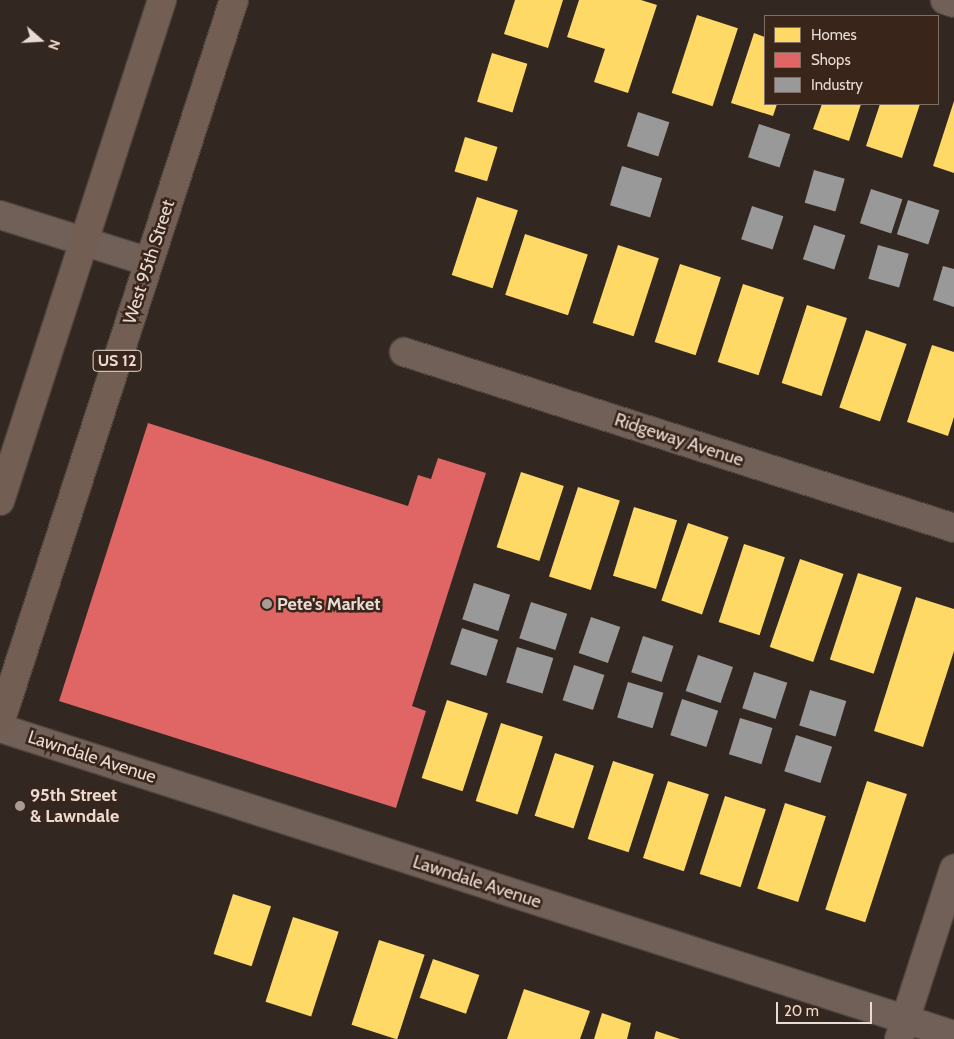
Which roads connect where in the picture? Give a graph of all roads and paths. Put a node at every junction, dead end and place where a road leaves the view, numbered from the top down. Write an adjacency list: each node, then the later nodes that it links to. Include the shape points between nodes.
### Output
1 (162, 0): 6 (main road)
2 (234, 0): 7 (main road, West 95th Street / US 12)
3 (945, 0): 4 (street)
4 (954, 3)
5 (0, 215): 6 (street)
6 (84, 241): 7 (street); 9 (main road)
7 (149, 262): 11 (main road, West 95th Street / US 12)
8 (404, 352): 10 (street, Ridgeway Avenue)
9 (0, 501)
10 (954, 528)
11 (0, 723)
12 (0, 728): 14 (street, Lawndale Avenue)
13 (954, 869): 14 (street)
14 (902, 1029): 15 (street, Lawndale Avenue)
15 (954, 1035)

